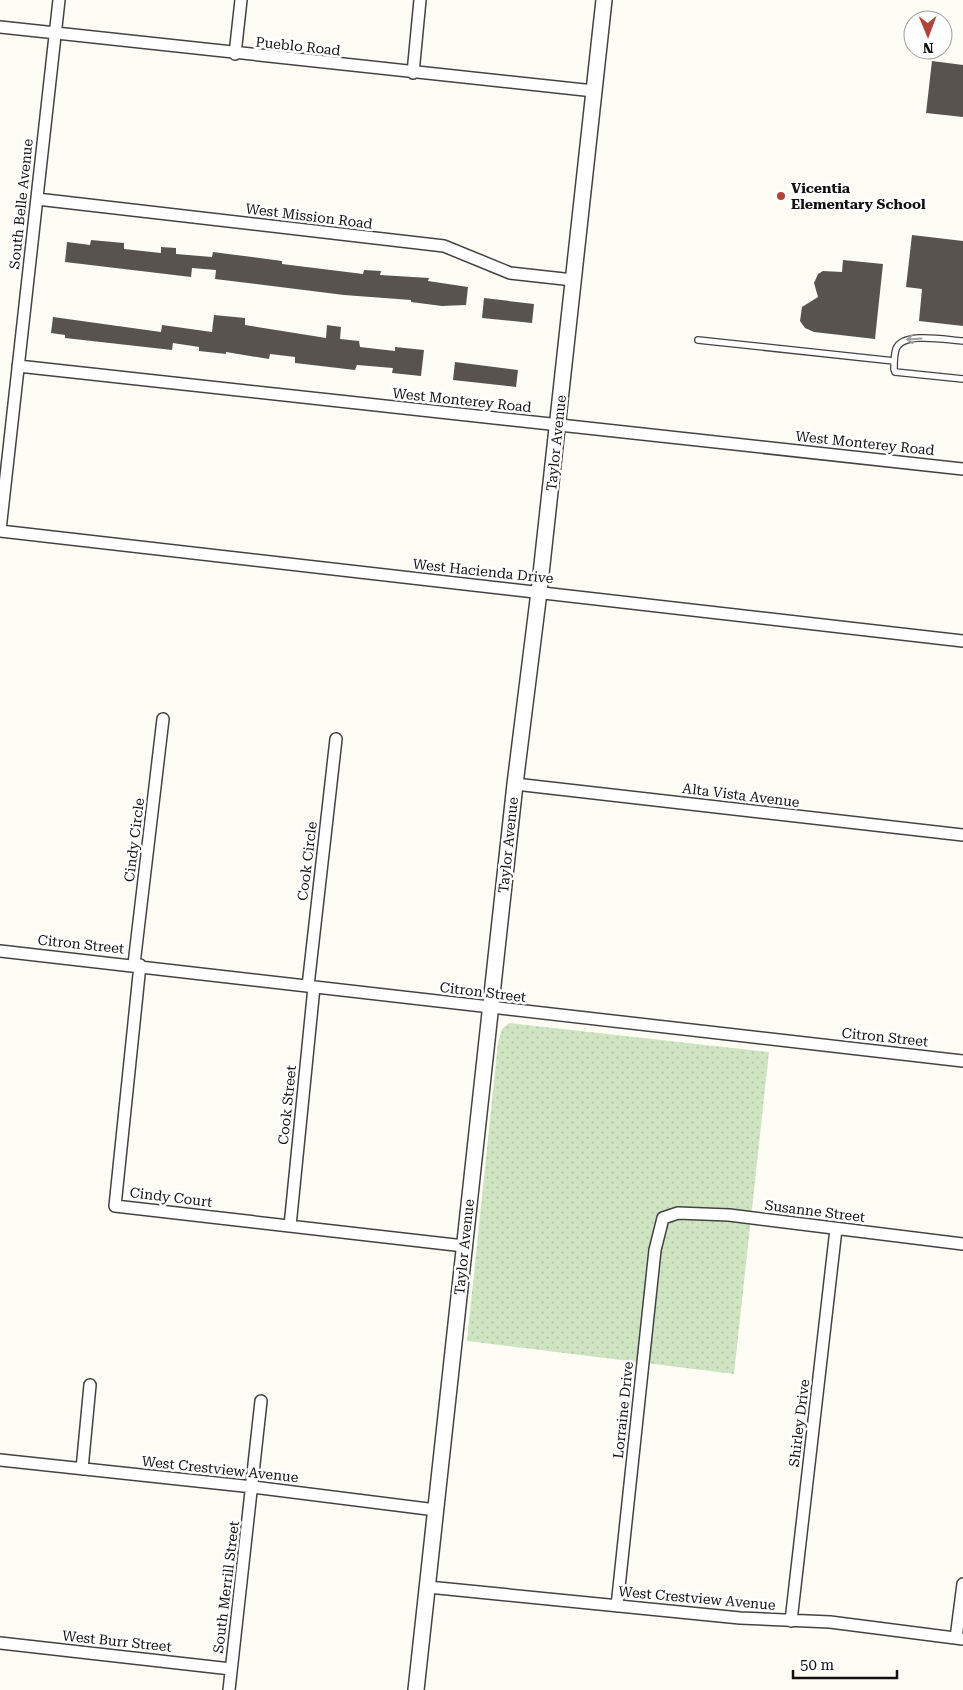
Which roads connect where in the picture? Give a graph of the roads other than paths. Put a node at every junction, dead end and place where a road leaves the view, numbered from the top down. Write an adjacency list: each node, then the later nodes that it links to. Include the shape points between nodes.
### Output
1 (59, 0): 6 (street, South Belle Avenue)
2 (241, 0): 7 (street)
3 (420, 0): 8 (street)
4 (604, 0): 9 (street, Taylor Avenue)
5 (0, 27): 6 (street, Pueblo Road)
6 (55, 34): 7 (street, Pueblo Road); 10 (street, South Belle Avenue)
7 (235, 54): 8 (street, Pueblo Road)
8 (413, 73): 9 (street, Pueblo Road)
9 (594, 91): 11 (street, Taylor Avenue)
10 (37, 199): 11 (street, West Mission Road, via 444,246 510,273); 15 (street, South Belle Avenue)
11 (573, 280): 17 (street, Taylor Avenue)
12 (698, 340): 14 (lane)
13 (963, 341): 14 (lane, one-way to 14, via 912,338 901,341)
14 (894, 361): 16 (lane, via 895,372)
15 (18, 366): 17 (street, West Monterey Road); 19 (street, South Belle Avenue)
16 (963, 379)
17 (558, 426): 18 (street, West Monterey Road); 20 (street, Taylor Avenue)
18 (963, 469)
19 (0, 530): 20 (street, West Hacienda Drive)
20 (539, 592): 21 (street, West Hacienda Drive); 24 (street, Taylor Avenue)
21 (963, 641)
22 (163, 719): 27 (street, Cindy Circle)
23 (336, 739): 28 (street, Cook Circle)
24 (515, 784): 25 (street, Alta Vista Avenue); 29 (street, Taylor Avenue)
25 (963, 835)
26 (0, 950): 27 (street, Citron Street)
27 (137, 965): 28 (street, Citron Street); 32 (street, Cindy Court, via 115,1206)
28 (311, 987): 29 (street, Citron Street); 32 (street, Cook Street)
29 (490, 1008): 30 (street, Citron Street); 35 (street, Taylor Avenue)
30 (963, 1060)
31 (663, 1218): 33 (street, Susanne Street, via 678,1213 729,1215); 44 (street, Lorraine Drive, via 655,1250)
32 (290, 1226): 35 (street, Cindy Court)
33 (836, 1229): 34 (street, Susanne Street); 45 (street, Shirley Drive)
34 (963, 1244)
35 (464, 1246): 41 (street, Taylor Avenue)
36 (90, 1385): 39 (street)
37 (261, 1401): 40 (street, South Merrill Street)
38 (0, 1460): 39 (street, West Crestview Avenue)
39 (82, 1469): 40 (street, West Crestview Avenue)
40 (252, 1487): 41 (street, West Crestview Avenue); 48 (street, South Merrill Street)
41 (436, 1510): 43 (street, Taylor Avenue)
42 (963, 1584): 46 (street)
43 (428, 1587): 44 (street, West Crestview Avenue); 50 (street, Taylor Avenue)
44 (617, 1606): 45 (street, West Crestview Avenue)
45 (791, 1621): 46 (street, West Crestview Avenue, via 830,1622)
46 (960, 1638)
47 (0, 1643): 48 (street, West Burr Street)
48 (231, 1669): 49 (street, South Merrill Street)
49 (229, 1690)
50 (416, 1690)

